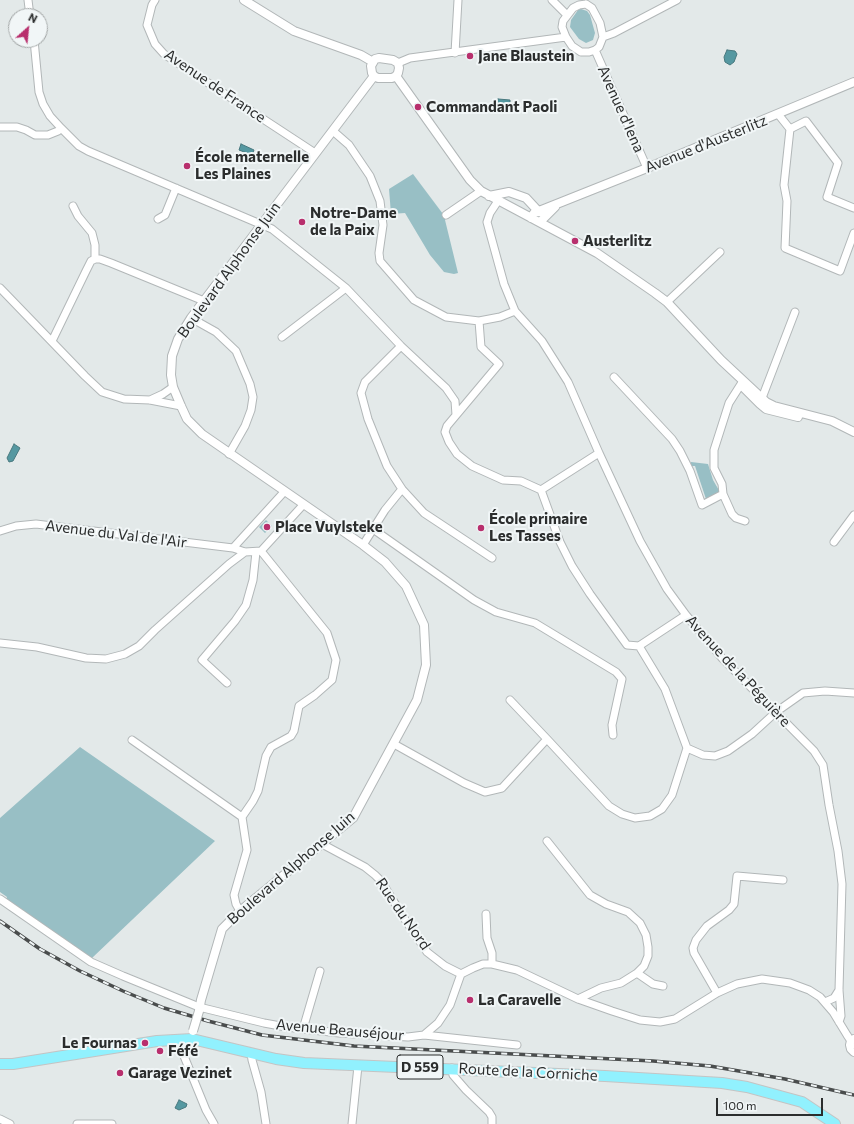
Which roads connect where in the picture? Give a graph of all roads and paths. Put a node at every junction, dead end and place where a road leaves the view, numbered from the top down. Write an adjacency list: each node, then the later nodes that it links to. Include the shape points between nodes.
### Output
1 (155, 0): 23 (street, Avenue de France, via 147,25 155,44 164,54)
2 (244, 0): 13 (street, via 294,31 361,55)
3 (458, 0): 12 (street)
4 (552, 0): 7 (street)
5 (677, 0): 9 (street)
6 (586, 2): 7 (street, via 573,8); 9 (street, via 600,23)
7 (567, 15): 8 (street, via 562,27)
8 (566, 37): 11 (street, via 572,46 581,52); 12 (street)
9 (603, 37): 11 (street, via 599,48)
10 (35, 48): 20 (street, via 39,92 50,116)
11 (595, 50): 24 (street, Avenue d'Iena)
12 (455, 53): 14 (street, via 410,58)
13 (373, 62): 14 (street, via 379,58); 15 (street, via 371,69)
14 (398, 63): 16 (street)
15 (374, 76): 16 (street); 22 (street, Boulevard Alphonse Juin)
16 (396, 76): 26 (street, via 470,180)
17 (854, 82): 18 (street, Avenue d'Austerlitz)
18 (778, 114): 21 (street); 24 (street, Avenue d'Austerlitz)
19 (0, 127): 20 (street, via 17,127 35,135 48,135)
20 (61, 128): 25 (street, via 79,146 88,151)
21 (790, 129): 31 (street, via 806,121 838,163 827,196); 38 (street, via 784,185 787,201 785,248 840,271)
22 (333, 131): 23 (street, Boulevard Alphonse Juin); 48 (street, via 350,145 370,176 380,201 383,225 380,261 414,300 446,317)
23 (315, 153): 37 (street, Boulevard Alphonse Juin)
24 (647, 168): 29 (street, Avenue d'Austerlitz)
25 (176, 188): 35 (street, via 165,215); 37 (street)
26 (481, 191): 27 (street); 33 (street)
27 (489, 196): 28 (street); 32 (street, via 510,192 526,198)
28 (498, 201): 34 (street); 45 (street, Avenue de la Péguière, via 487,222 504,284)
29 (557, 205): 32 (street, Avenue d'Austerlitz); 36 (street, Avenue d'Austerlitz)
30 (74, 206): 40 (street, via 78,216 92,233)
31 (854, 208)
32 (539, 212): 34 (street, Avenue d'Austerlitz)
33 (446, 215)
34 (531, 218): 36 (street)
35 (158, 219)
36 (540, 222): 44 (street, via 597,253)
37 (261, 225): 42 (street, via 272,229); 43 (street, Boulevard Alphonse Juin)
38 (854, 233)
39 (720, 252): 44 (street)
40 (95, 259): 43 (street, via 111,263); 50 (street, via 91,261)
41 (0, 288): 50 (street)
42 (346, 288): 49 (street); 51 (street)
43 (204, 301): 47 (street, Boulevard Alphonse Juin)
44 (667, 302): 53 (street)
45 (515, 311): 48 (street); 62 (street, Avenue de la Péguière, via 542,341 558,364)
46 (794, 312): 55 (street)
47 (191, 318): 54 (street, Boulevard Alphonse Juin, via 178,339 172,356); 61 (street, via 216,332 236,351 250,384 253,397 251,410)
48 (479, 321): 58 (street, via 481,348 499,364)
49 (282, 338)
50 (52, 342): 56 (street, via 102,392 124,399)
51 (401, 346): 58 (street, via 446,388 455,401); 63 (street, via 365,382 361,393 368,419 387,466)
52 (614, 377): 66 (street, via 672,439 690,471 702,505)
53 (742, 382): 55 (street); 59 (street, via 766,409); 66 (street, via 729,403 714,450 714,468 722,484)
54 (173, 387): 56 (street); 57 (street, Boulevard Alphonse Juin)
55 (762, 398): 59 (street, via 774,406 832,420)
56 (150, 400): 57 (street)
57 (181, 406): 61 (street, Boulevard Alphonse Juin, via 188,419 202,434)
58 (456, 415): 64 (street, via 445,432 457,454 472,466 503,480 521,482)
59 (845, 428): 60 (street)
60 (854, 432)
61 (229, 454): 65 (street, Boulevard Alphonse Juin)
62 (599, 454): 64 (street); 78 (street, Avenue de la Péguière, via 640,542 667,589)
63 (402, 489): 70 (street); 77 (street, via 424,513)
64 (541, 490): 80 (street, via 560,542 572,566 627,645)
65 (284, 492): 67 (street, Boulevard Alphonse Juin); 74 (street)
66 (723, 494): 69 (street, via 732,514)
67 (303, 505): 73 (street, Boulevard Alphonse Juin); 75 (street)
68 (854, 515): 72 (street)
69 (744, 521)
70 (373, 529): 73 (street); 85 (street, via 474,600 496,612 535,623 616,672 622,679 612,725)
71 (0, 531): 74 (street, Avenue du Val de l'Air, via 36,524)
72 (834, 542)
73 (363, 545): 88 (street, Boulevard Alphonse Juin, via 385,562 406,586 424,625 426,665 417,700)
74 (233, 548): 76 (street)
75 (258, 551): 76 (street); 81 (street, via 246,605 236,621 202,660); 90 (street, via 327,633 336,660 332,680 299,706 294,731 271,748 266,756 258,792)
76 (245, 552): 79 (street, via 139,646 125,654 106,659 86,658 37,647)
77 (492, 558)
78 (686, 615): 80 (street); 84 (street, Avenue de la Péguière, via 722,658)
79 (0, 643)
80 (639, 646): 89 (street, via 664,689)
81 (227, 683)
82 (854, 693): 84 (street, via 803,693)
83 (510, 700): 86 (street)
84 (776, 712): 89 (street, via 728,751 715,756 703,755); 102 (street, Avenue de la Péguière, via 814,751 823,766 842,884)
85 (613, 734)
86 (547, 739): 88 (street, via 502,788 485,792); 89 (street, via 609,806 635,818 650,816 662,809 672,796)
87 (132, 740): 90 (street)
88 (394, 744): 92 (street, Boulevard Alphonse Juin, via 352,818)
89 (687, 748)
90 (242, 817): 95 (street, via 247,850 234,895)
91 (547, 841): 99 (street, via 590,895 628,912 640,923 646,935 648,956 644,966)
92 (322, 844): 95 (street, Boulevard Alphonse Juin); 100 (street, Rue du Nord, via 375,875 427,952)
93 (783, 880): 103 (street, via 737,876 734,904 707,926 696,940 694,953)
94 (0, 899): 106 (street, Avenue Beauséjour, via 91,962)
95 (240, 911): 106 (street, Boulevard Alphonse Juin, via 222,929)
96 (486, 914): 97 (street)
97 (492, 964): 100 (street, via 478,966); 104 (street, via 517,970)
98 (320, 971): 108 (street)
99 (637, 973): 101 (street, via 653,984); 104 (street, via 621,983 600,988)
100 (461, 974): 110 (street, Avenue Beauséjour, via 448,1010)
101 (663, 986)
102 (839, 990): 105 (street, via 836,996); 107 (street, Avenue de la Péguière)
103 (718, 993): 104 (street, via 675,1019 660,1022 640,1020); 105 (street, via 737,984 767,979 809,990)
104 (578, 999)
105 (825, 1002): 107 (street)
106 (199, 1009): 108 (street, Avenue Beauséjour); 109 (street, Boulevard Alphonse Juin, bridge)
107 (839, 1022): 112 (street)
108 (303, 1029): 110 (street, Avenue Beauséjour, via 408,1037)
109 (192, 1035): 111 (main road, Route de la Corniche / D 559); 114 (main road, Route de la Corniche / D 559)
110 (424, 1035): 113 (street)
111 (177, 1039): 116 (main road, Route de la Corniche / D 559); 123 (street)
112 (853, 1040): 115 (street, via 850,1047)
113 (518, 1045)
114 (251, 1053): 117 (main road, Route de la Corniche / D 559, via 304,1063); 124 (street)
115 (853, 1053)
116 (0, 1064)
117 (358, 1066): 118 (main road, Route de la Corniche / D 559); 125 (street)
118 (452, 1068): 126 (street, via 453,1075 489,1112); 127 (main road, Route de la Corniche / D 559, via 747,1086 802,1102)
119 (0, 1119): 120 (street)
120 (10, 1124)
121 (77, 1124): 122 (street)
122 (112, 1124)
123 (213, 1124)
124 (266, 1124)
125 (352, 1124)
126 (492, 1124)
127 (835, 1124)

